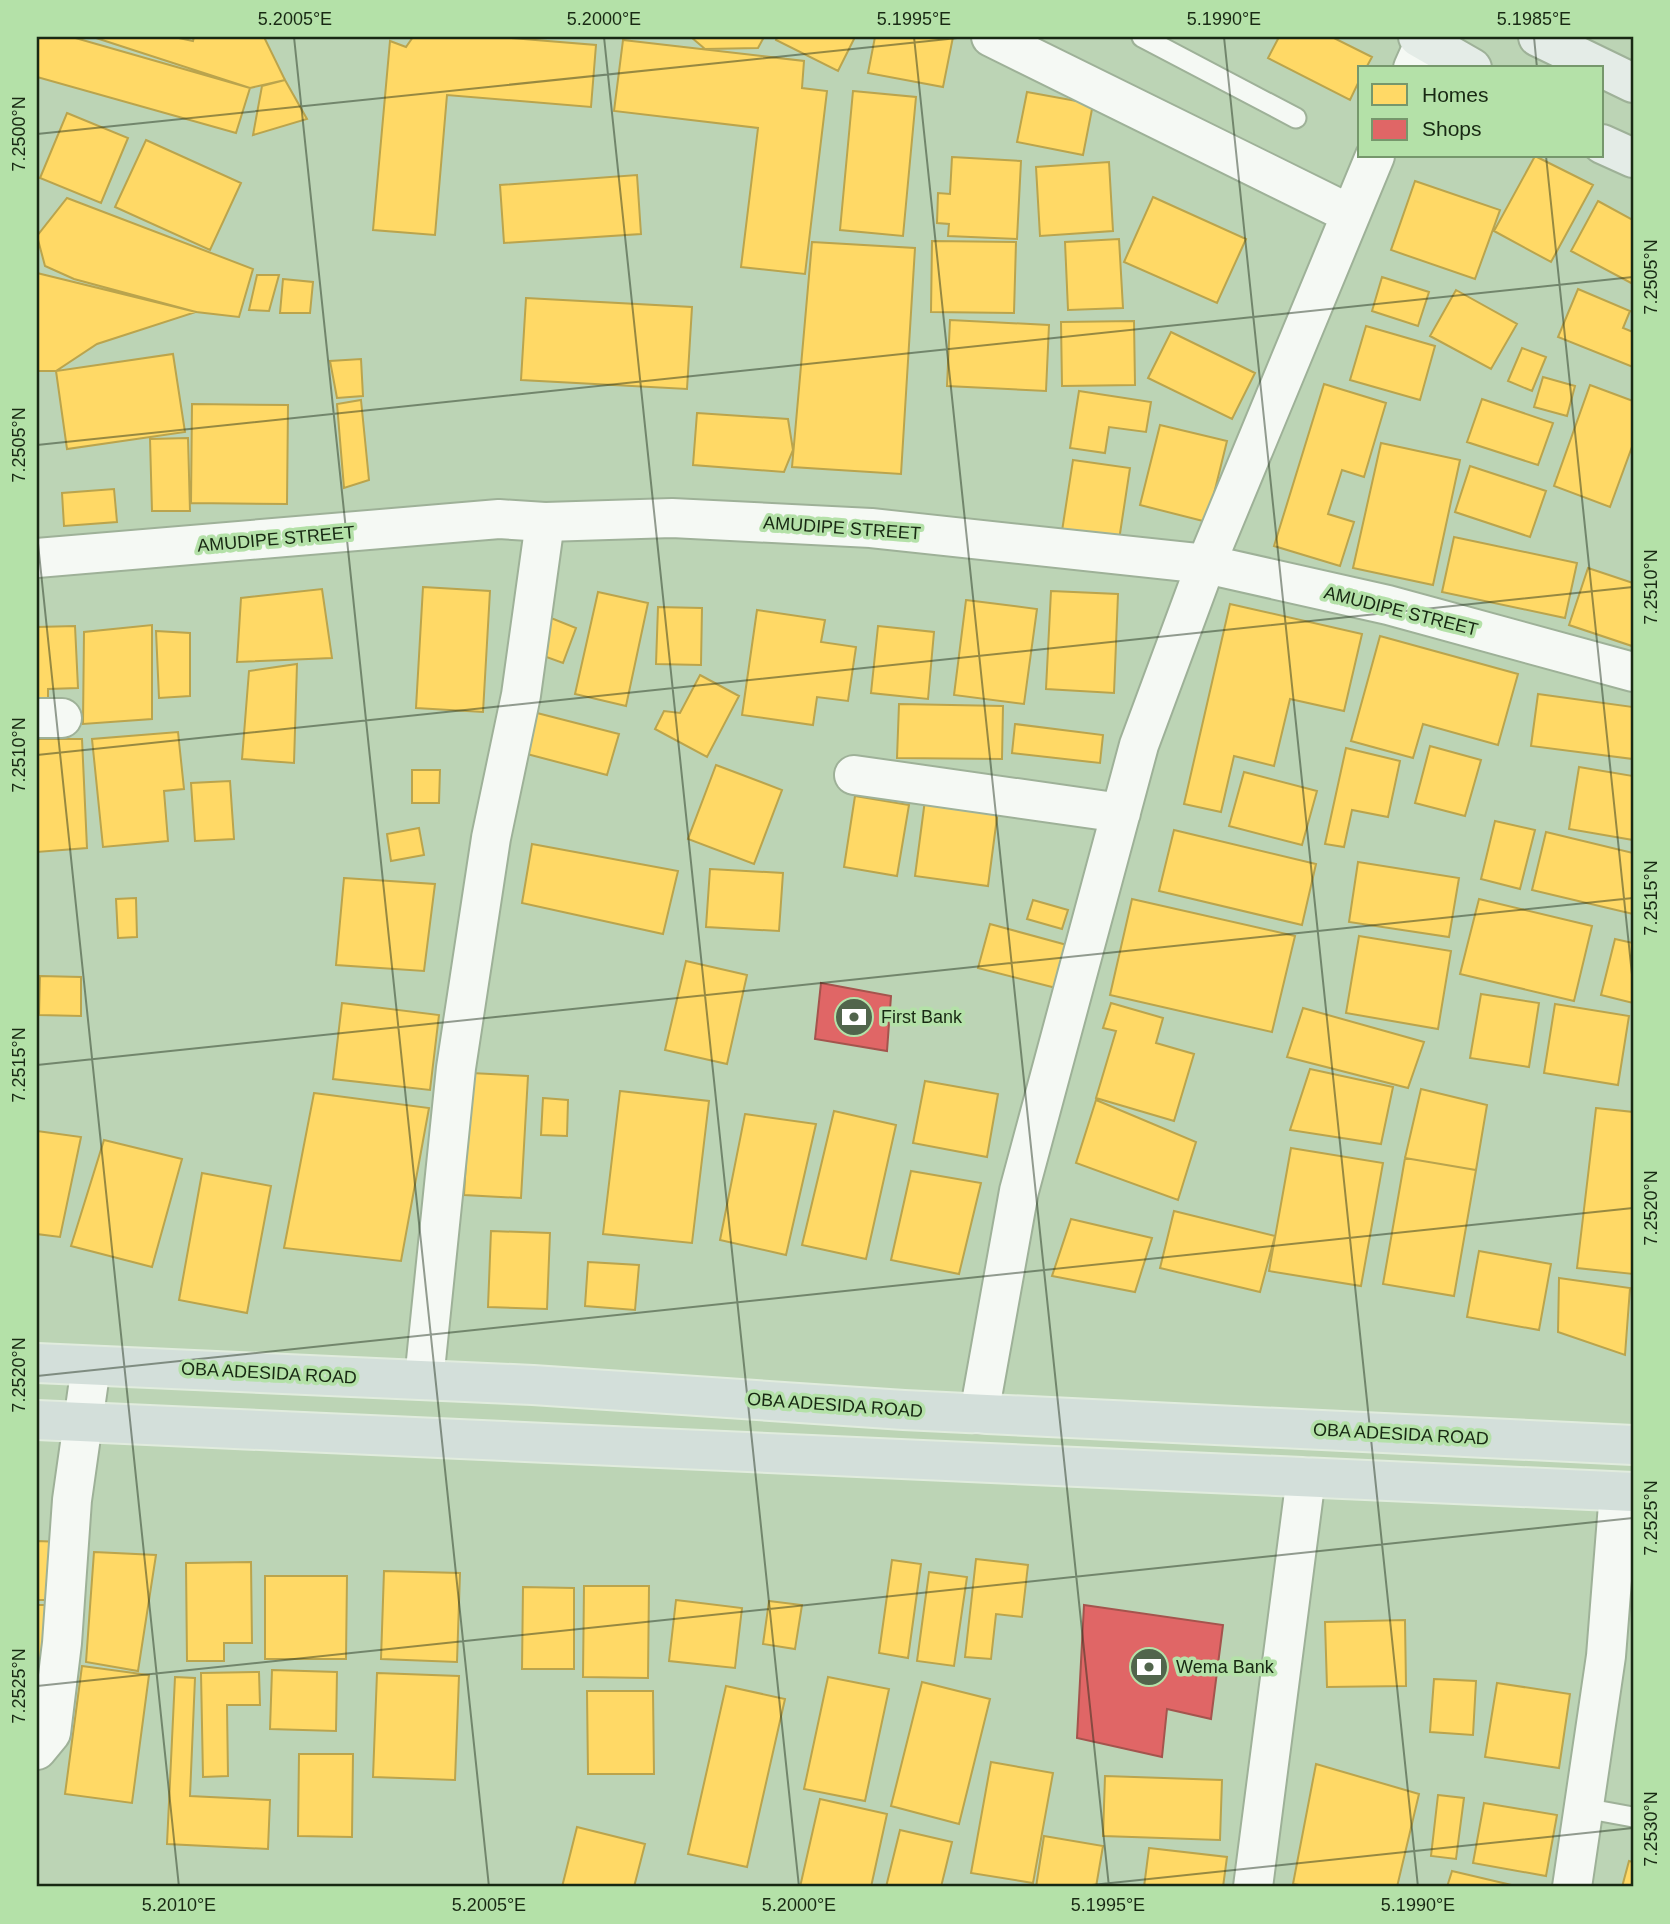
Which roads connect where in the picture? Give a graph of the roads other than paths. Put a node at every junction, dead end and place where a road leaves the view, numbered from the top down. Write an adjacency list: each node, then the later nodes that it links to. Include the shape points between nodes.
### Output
1 (991, 37): 13 (street)
2 (1142, 37): 9 (lane)
3 (1538, 37): 6 (main road)
4 (1419, 49): 5 (main road)
5 (1466, 66)
6 (1598, 66)
7 (1604, 69): 8 (main road)
8 (1633, 83)
9 (1296, 118)
10 (1604, 145): 12 (main road)
11 (1374, 158): 13 (street)
12 (1633, 158)
13 (1350, 214): 16 (street)
14 (545, 522): 15 (street, AMUDIPE STREET, via 499,519); 16 (street, AMUDIPE STREET, via 672,518 871,528); 22 (street, via 521,695 491,838 456,1068)
15 (37, 558)
16 (1206, 564): 17 (street, AMUDIPE STREET, via 1388,605); 19 (street, via 1139,745)
17 (1633, 672)
18 (854, 775): 19 (street)
19 (1121, 813): 23 (street, via 1019,1191)
20 (37, 1363): 21 (main road, OBA ADESIDA ROAD)
21 (91, 1366): 22 (main road, OBA ADESIDA ROAD); 25 (street)
22 (424, 1380): 23 (main road, OBA ADESIDA ROAD)
23 (979, 1414): 26 (main road, OBA ADESIDA ROAD)
24 (37, 1420): 25 (main road)
25 (82, 1422): 27 (main road); 29 (street, via 51,1733)
26 (1633, 1441)
27 (1306, 1477): 28 (main road); 32 (street)
28 (1626, 1492): 30 (street)
29 (37, 1750)
30 (1584, 1808): 31 (lane); 33 (street)
31 (1633, 1817)
32 (1253, 1887)
33 (1572, 1887)

